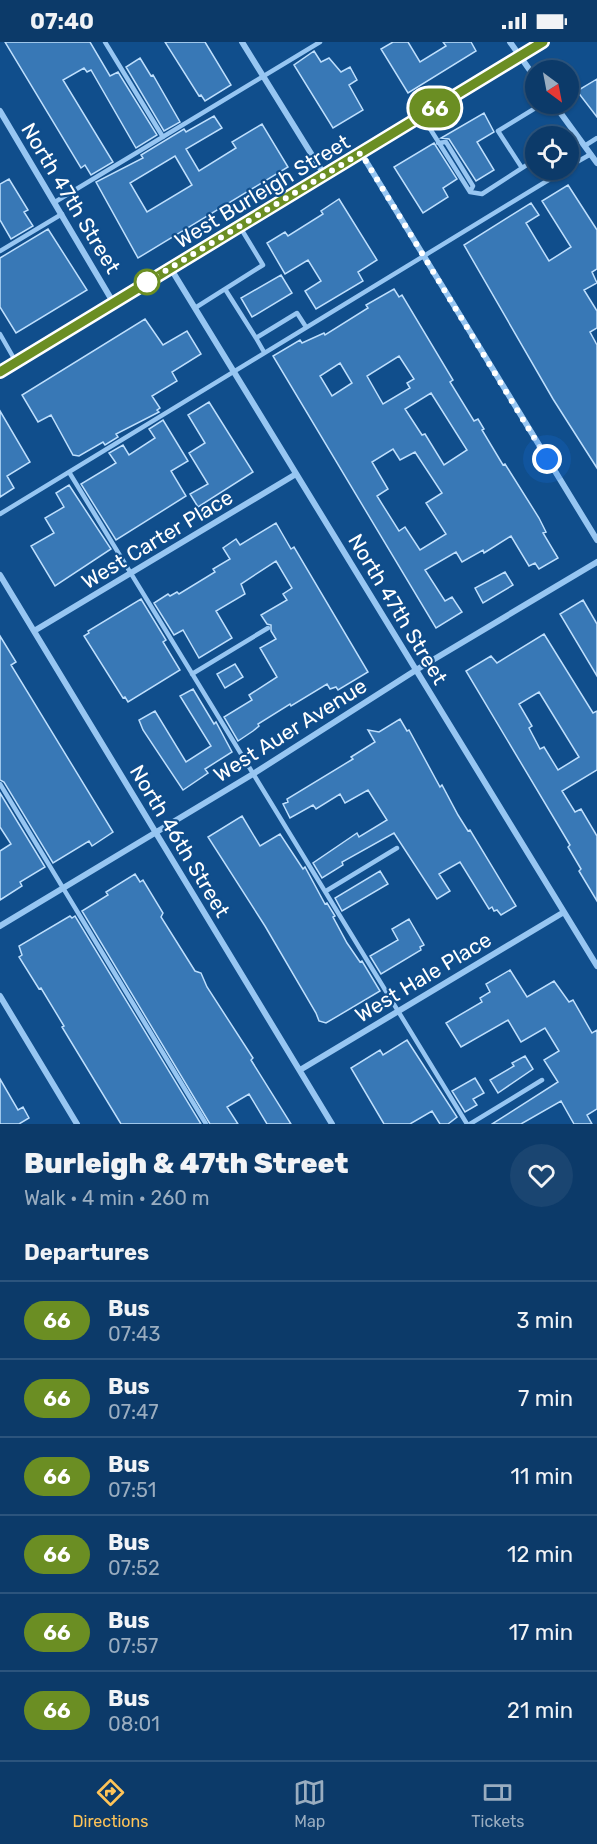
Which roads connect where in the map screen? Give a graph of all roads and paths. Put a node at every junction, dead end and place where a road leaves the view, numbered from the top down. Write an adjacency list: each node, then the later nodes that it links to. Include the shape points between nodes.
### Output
1 (105, 42): 15 (lane)
2 (242, 42): 8 (street)
3 (320, 42): 8 (lane)
4 (510, 42): 6 (street)
5 (543, 42): 6 (main road, West Burleigh Street)
6 (519, 57): 7 (street); 12 (main road, West Burleigh Street)
7 (525, 65)
8 (264, 77): 15 (lane); 24 (street)
9 (0, 111): 26 (street, North 47th Street)
10 (526, 114): 23 (lane, via 498,131)
11 (562, 114): 13 (street)
12 (422, 116): 18 (main road, West Burleigh Street); 23 (lane, via 470,192 482,194)
13 (571, 126)
14 (579, 136): 17 (street)
15 (163, 137): 26 (lane)
16 (597, 138): 17 (lane)
17 (586, 145): 19 (street)
18 (361, 153): 24 (main road, West Burleigh Street); 30 (street)
19 (591, 154): 20 (lane); 21 (street)
20 (579, 161)
21 (597, 163)
22 (525, 166): 23 (lane)
23 (522, 168)
24 (325, 176): 28 (main road, West Burleigh Street)
25 (547, 180): 30 (lane)
26 (55, 202): 27 (street, North 47th Street)
27 (62, 214): 29 (lane); 33 (street, North 47th Street)
28 (240, 227): 31 (main road, West Burleigh Street); 32 (lane, via 263,265)
29 (0, 251)
30 (423, 255): 35 (lane); 45 (street)
31 (171, 269): 33 (main road, West Burleigh Street); 34 (street, North 47th Street)
32 (225, 289): 34 (lane); 37 (lane)
33 (113, 302): 39 (main road, West Burleigh Street)
34 (195, 308): 40 (street, North 47th Street)
35 (306, 327): 37 (lane, via 297,313); 38 (lane)
36 (0, 334): 39 (lane)
37 (256, 338): 38 (lane)
38 (264, 352): 40 (lane)
39 (16, 362): 41 (main road, West Burleigh Street)
40 (233, 371): 42 (lane); 43 (street, North 47th Street)
41 (0, 372)
42 (69, 472): 44 (lane); 47 (lane)
43 (296, 474): 47 (street, West Carter Place); 51 (street, North 47th Street)
44 (0, 514)
45 (597, 540)
46 (597, 562): 51 (street, West Auer Avenue)
47 (131, 573): 50 (street, West Carter Place); 52 (lane)
48 (0, 576): 50 (street, North 46th Street)
49 (268, 628): 52 (lane)
50 (34, 631): 55 (street, North 46th Street)
51 (416, 670): 53 (street, West Auer Avenue); 59 (street, North 47th Street)
52 (192, 674): 53 (lane)
53 (253, 774): 55 (street, West Auer Avenue); 58 (lane)
54 (0, 784): 57 (lane)
55 (156, 833): 57 (street, West Auer Avenue); 64 (street, North 46th Street)
56 (397, 848): 58 (lane)
57 (63, 888): 60 (street, West Auer Avenue); 67 (lane)
58 (326, 891): 63 (lane)
59 (564, 912): 61 (street, North 47th Street); 63 (street, West Hale Place)
60 (0, 926)
61 (597, 966)
62 (0, 996): 66 (street)
63 (399, 1010): 64 (street, West Hale Place); 69 (lane)
64 (300, 1070): 68 (street, North 46th Street)
65 (542, 1080): 69 (lane)
66 (77, 1124)
67 (206, 1124)
68 (332, 1124)
69 (468, 1124)

